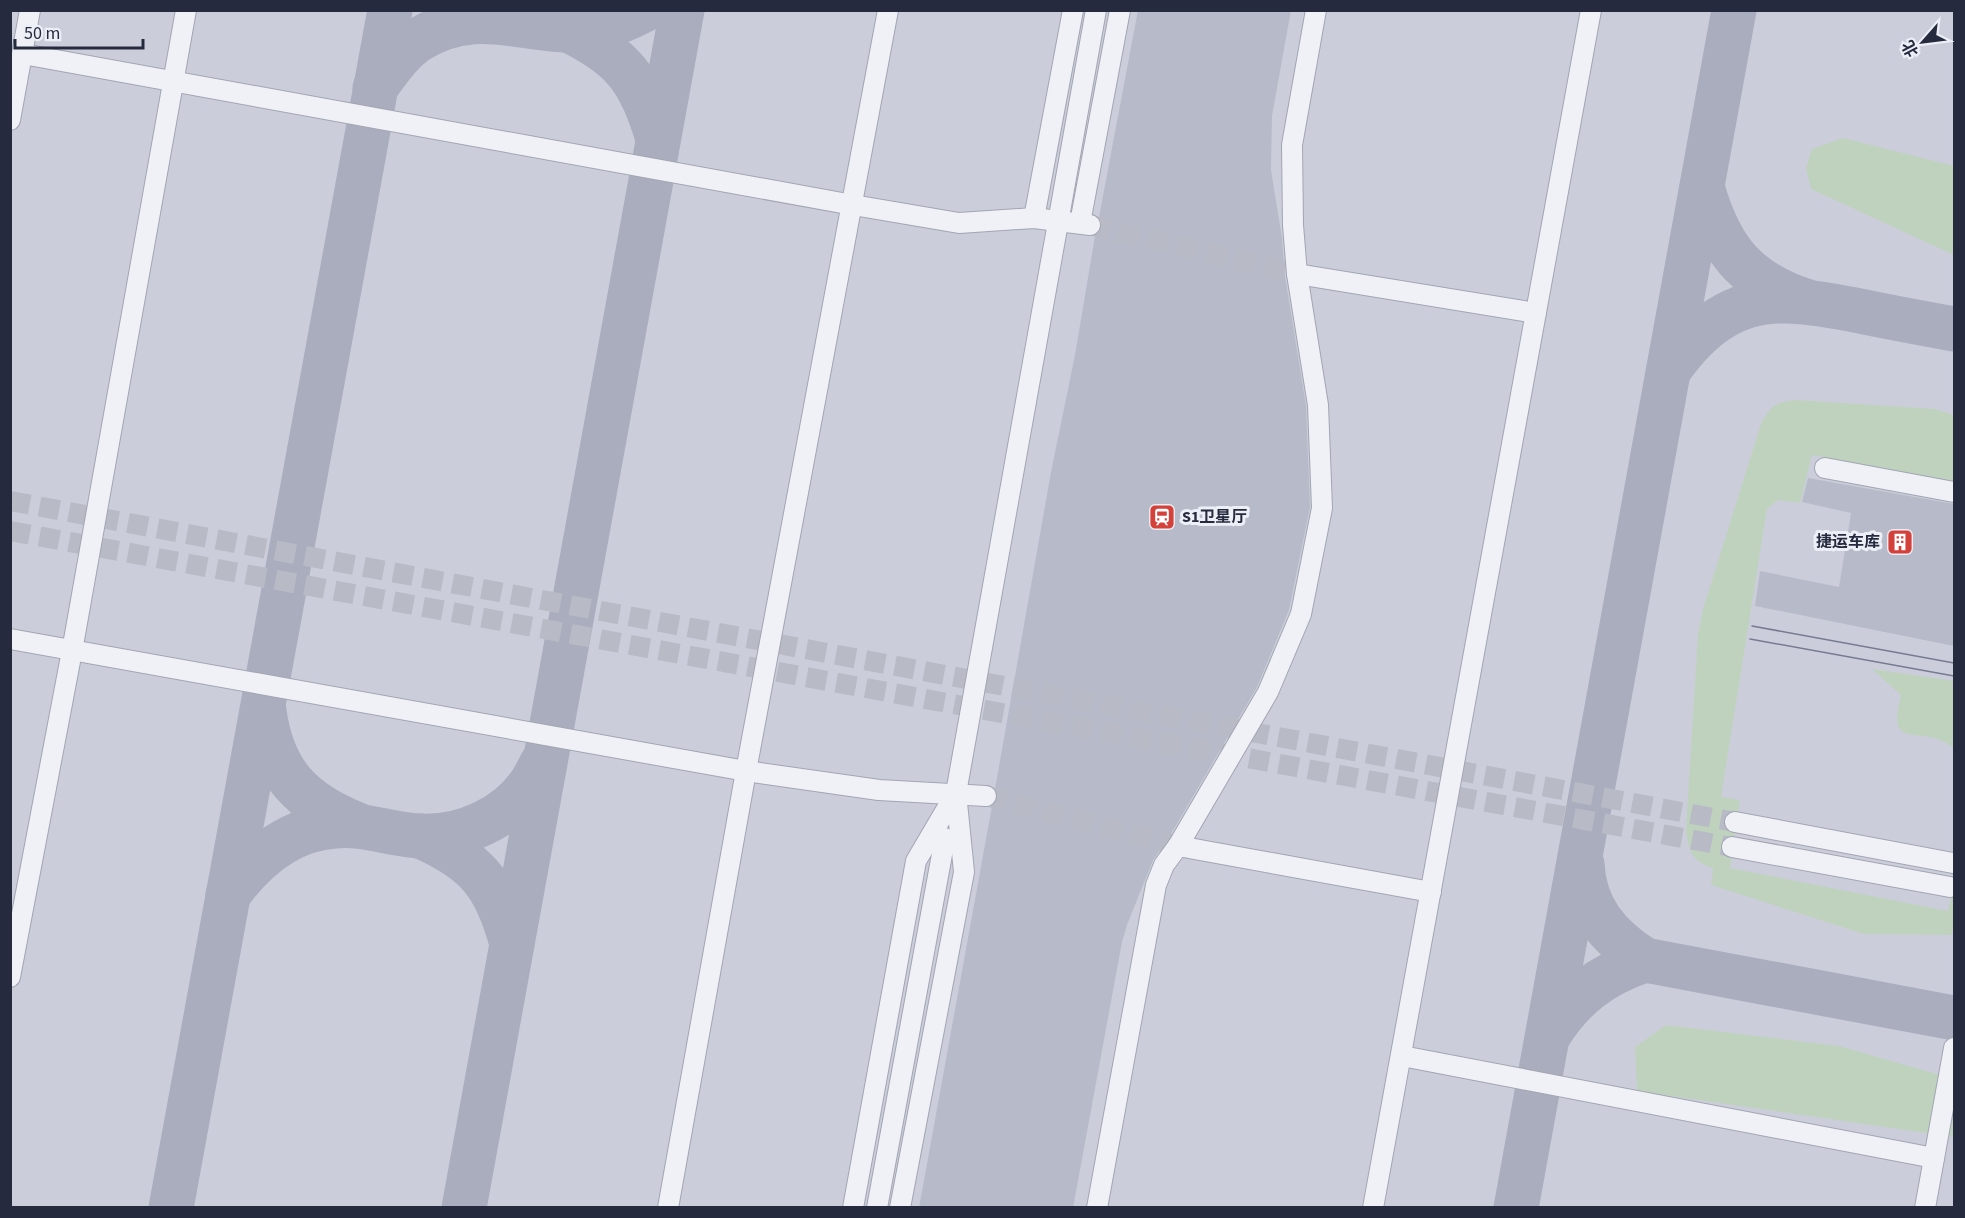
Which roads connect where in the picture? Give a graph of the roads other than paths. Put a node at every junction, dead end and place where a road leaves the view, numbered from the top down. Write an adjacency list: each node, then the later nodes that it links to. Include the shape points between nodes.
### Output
1 (30, 10): 9 (lane)
2 (186, 10): 10 (lane)
3 (888, 10): 12 (lane)
4 (1073, 10): 13 (lane)
5 (1096, 10): 14 (lane)
6 (1120, 10): 14 (lane, via 1085,224)
7 (1316, 10): 15 (lane, via 1292,145)
8 (1591, 10): 16 (lane)
9 (23, 54): 10 (lane); 11 (lane)
10 (173, 81): 12 (lane); 20 (lane)
11 (10, 120)
12 (853, 205): 13 (lane, via 959,223); 21 (lane)
13 (1034, 218): 14 (lane)
14 (1058, 221): 22 (lane)
15 (1297, 274): 16 (lane); 26 (lane, via 1318,405 1322,508 1301,614 1268,692)
16 (1536, 313): 30 (lane)
17 (1825, 468): 18 (lane)
18 (1954, 492)
19 (10, 639): 20 (lane)
20 (72, 651): 21 (lane); 31 (lane)
21 (746, 771): 22 (lane, via 879,790); 35 (lane)
22 (956, 793): 23 (lane); 36 (lane, via 916,861); 38 (lane, via 964,872)
23 (986, 796)
24 (1735, 822): 28 (lane)
25 (945, 838): 37 (lane)
26 (1178, 846): 30 (lane); 39 (lane, via 1156,885)
27 (1732, 847): 29 (lane)
28 (1953, 863)
29 (1950, 887)
30 (1431, 892): 33 (lane)
31 (10, 977)
32 (1954, 1048): 34 (lane)
33 (1402, 1056): 34 (lane); 40 (lane)
34 (1934, 1158): 41 (lane)
35 (668, 1208)
36 (853, 1208)
37 (877, 1208)
38 (900, 1208)
39 (1097, 1208)
40 (1373, 1208)
41 (1925, 1208)

